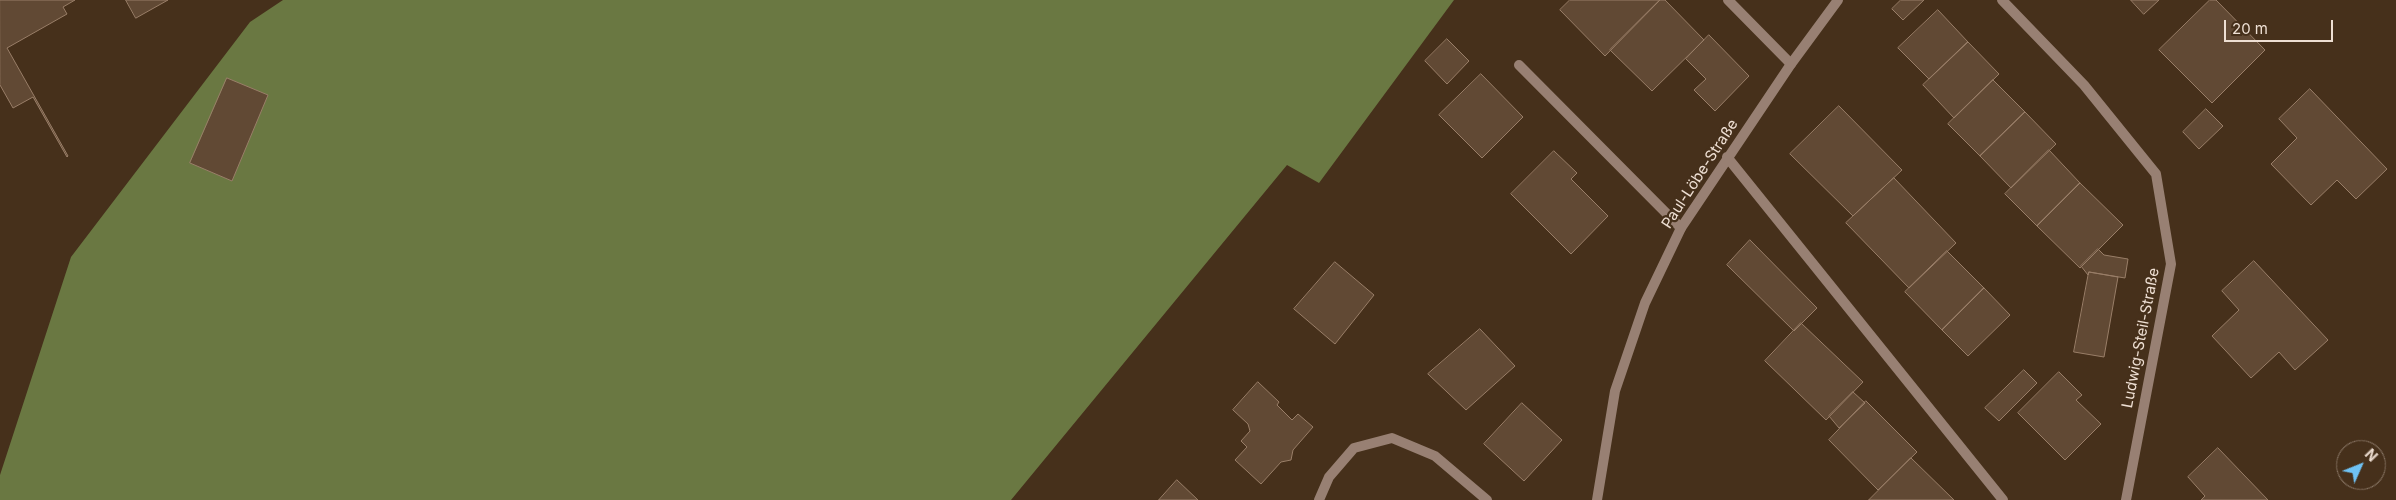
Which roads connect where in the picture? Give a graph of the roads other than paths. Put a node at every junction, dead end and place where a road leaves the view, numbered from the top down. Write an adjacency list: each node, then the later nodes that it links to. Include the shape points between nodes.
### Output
1 (1728, 0): 4 (street)
2 (1838, 0): 4 (street, Paul-Löbe-Straße)
3 (2002, 0): 12 (street, Ludwig-Steil-Straße, via 2084,85 2156,174 2171,264)
4 (1791, 64): 6 (street, Paul-Löbe-Straße)
5 (1519, 65): 7 (street)
6 (1727, 157): 7 (street, Paul-Löbe-Straße); 11 (street)
7 (1681, 228): 10 (street, Paul-Löbe-Straße, via 1645,303 1615,391)
8 (1318, 500): 9 (street, via 1329,478 1354,448 1392,438 1435,456)
9 (1487, 500)
10 (1597, 500)
11 (2003, 500)
12 (2126, 500)

